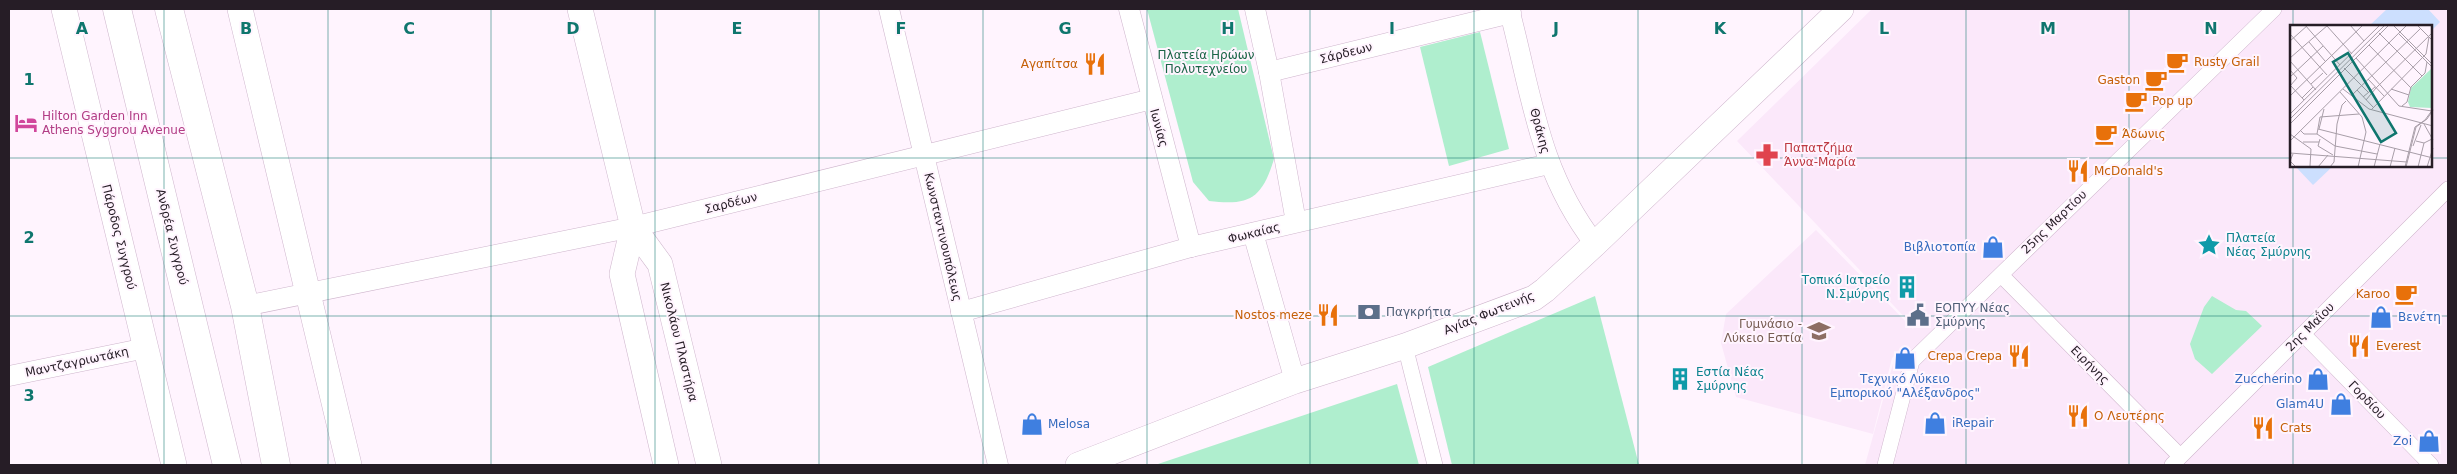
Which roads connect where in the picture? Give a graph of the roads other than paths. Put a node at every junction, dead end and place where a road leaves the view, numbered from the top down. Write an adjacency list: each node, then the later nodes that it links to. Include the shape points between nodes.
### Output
1 (64, 9): 28 (street, Πάροδος Συγγρού)
2 (117, 9): 33 (highway, Ανδρέα Συγγρού)
3 (169, 9): 24 (highway)
4 (240, 9): 23 (street)
5 (580, 9): 18 (street, Νικολάου Πλαστήρα)
6 (888, 9): 14 (street, Κωνσταντινουπόλεως)
7 (1129, 9): 13 (street, Ιωνίας)
8 (1255, 9): 12 (street)
9 (1841, 9): 20 (street, Αγίας Φωτεινής)
10 (2274, 9): 22 (street, 25ης Μαρτίου)
11 (1513, 10): 12 (street, Σάρδεων); 15 (street, Θράκης, via 1540,138)
12 (1269, 72): 17 (street)
13 (1152, 99): 14 (street, Σαρδέων); 21 (street, Ιωνίας)
14 (924, 156): 18 (street, Σαρδέων); 25 (street, Κωνσταντινουπόλεως)
15 (1549, 164): 17 (street, Φωκαίας); 20 (street, Θράκης, via 1571,208)
16 (2448, 189): 26 (street, 2ης Μαΐου)
17 (1296, 222): 19 (street, Φωκαίας)
18 (633, 227): 23 (street, Σαρδέων); 36 (street, Νικολάου Πλαστήρα, via 622,274); 37 (street, Νικολάου Πλαστήρα, via 660,264)
19 (1253, 233): 21 (street, Φωκαίας); 30 (street)
20 (1595, 244): 27 (street, Αγίας Φωτεινής, via 1534,298)
21 (1191, 247): 25 (street, Φωκαίας)
22 (2000, 275): 31 (street, Ειρήνης); 41 (street, 25ης Μαρτίου, via 1912,361)
23 (308, 291): 24 (street); 35 (street)
24 (245, 306): 34 (highway)
25 (961, 312): 38 (street, Κωνσταντινουπόλεως)
26 (2303, 334): 31 (street, 2ης Μαΐου); 42 (street, Γορδίου)
27 (1405, 346): 30 (street, Αγίας Φωτεινής); 40 (street)
28 (146, 348): 29 (street, Μαντζαγριωτάκη); 32 (street, Πάροδος Συγγρού)
29 (9, 376)
30 (1295, 381): 39 (street, Αγίας Φωτεινής)
31 (2176, 460)
32 (174, 465)
33 (227, 465)
34 (276, 465)
35 (349, 465)
36 (666, 465)
37 (709, 465)
38 (998, 465)
39 (1078, 465)
40 (1435, 465)
41 (1886, 465)
42 (2431, 465)

